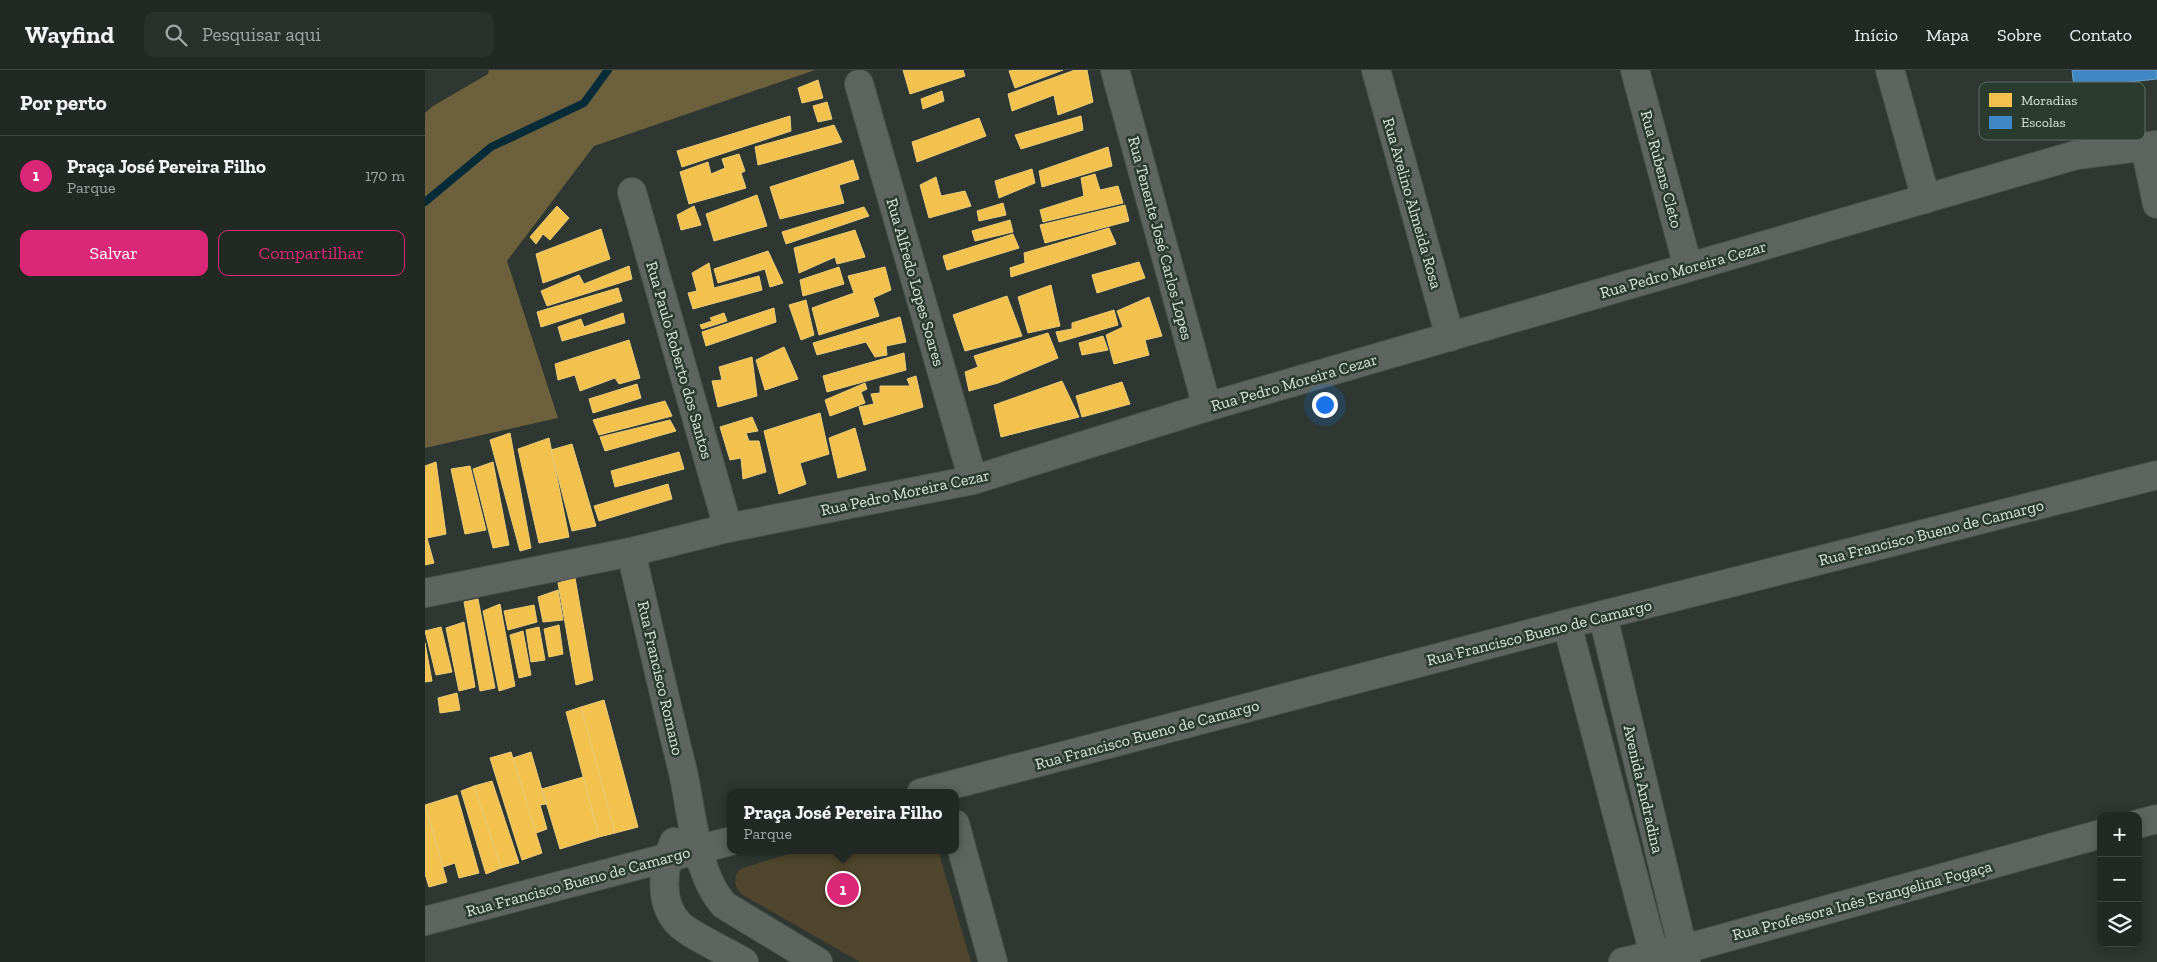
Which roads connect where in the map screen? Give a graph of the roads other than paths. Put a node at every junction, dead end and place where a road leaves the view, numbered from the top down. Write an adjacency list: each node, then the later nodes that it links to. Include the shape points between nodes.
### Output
1 (1115, 70): 12 (street, Rua Tenente José Carlos Lopes)
2 (1376, 70): 11 (street, Rua Avelino Almeida Rosa)
3 (1635, 70): 10 (street, Rua Rubens Cleto)
4 (1890, 70): 8 (street)
5 (859, 84): 14 (street, Rua Alfredo Lopes Soares)
6 (2151, 146): 8 (street, Rua Pedro Moreira Cezar, via 2075,155); 9 (street)
7 (632, 192): 15 (street, Rua Paulo Roberto dos Santos)
8 (1926, 199): 10 (street, Rua Pedro Moreira Cezar)
9 (2157, 204)
10 (1688, 267): 11 (street, Rua Pedro Moreira Cezar)
11 (1450, 337): 12 (street, Rua Pedro Moreira Cezar)
12 (1207, 407): 14 (street, Rua Pedro Moreira Cezar)
13 (2157, 475): 18 (street, Rua Francisco Bueno de Camargo)
14 (973, 480): 15 (street, Rua Pedro Moreira Cezar)
15 (728, 528): 16 (street, Rua Pedro Moreira Cezar)
16 (631, 552): 17 (street, Rua Pedro Moreira Cezar); 21 (street, Rua Francisco Romano)
17 (425, 592)
18 (1603, 616): 19 (street, Rua Francisco Bueno de Camargo); 30 (street, Avenida Andradina)
19 (1567, 624): 20 (street, Rua Francisco Bueno de Camargo); 31 (street, Avenida Andradina)
20 (946, 789)
21 (690, 804): 27 (street, Rua Francisco Romano); 28 (street)
22 (2157, 819): 23 (street)
23 (2142, 823)
24 (2097, 835): 30 (street, Rua Professora Inês Evangelina Fogaça)
25 (959, 839): 34 (street)
26 (727, 842): 27 (street, Rua Francisco Bueno de Camargo)
27 (699, 849): 28 (street, Rua Francisco Bueno de Camargo); 33 (street, Rua Francisco Romano, via 703,871 724,905)
28 (667, 858): 29 (street, Rua Francisco Bueno de Camargo); 32 (street, via 664,888 668,905 678,923)
29 (425, 921)
30 (1685, 956): 31 (street, Rua Professora Inês Evangelina Fogaça)
31 (1655, 958): 35 (street, Rua Professora Inês Evangelina Fogaça)
32 (744, 962)
33 (818, 962)
34 (993, 962)
35 (1623, 962)

